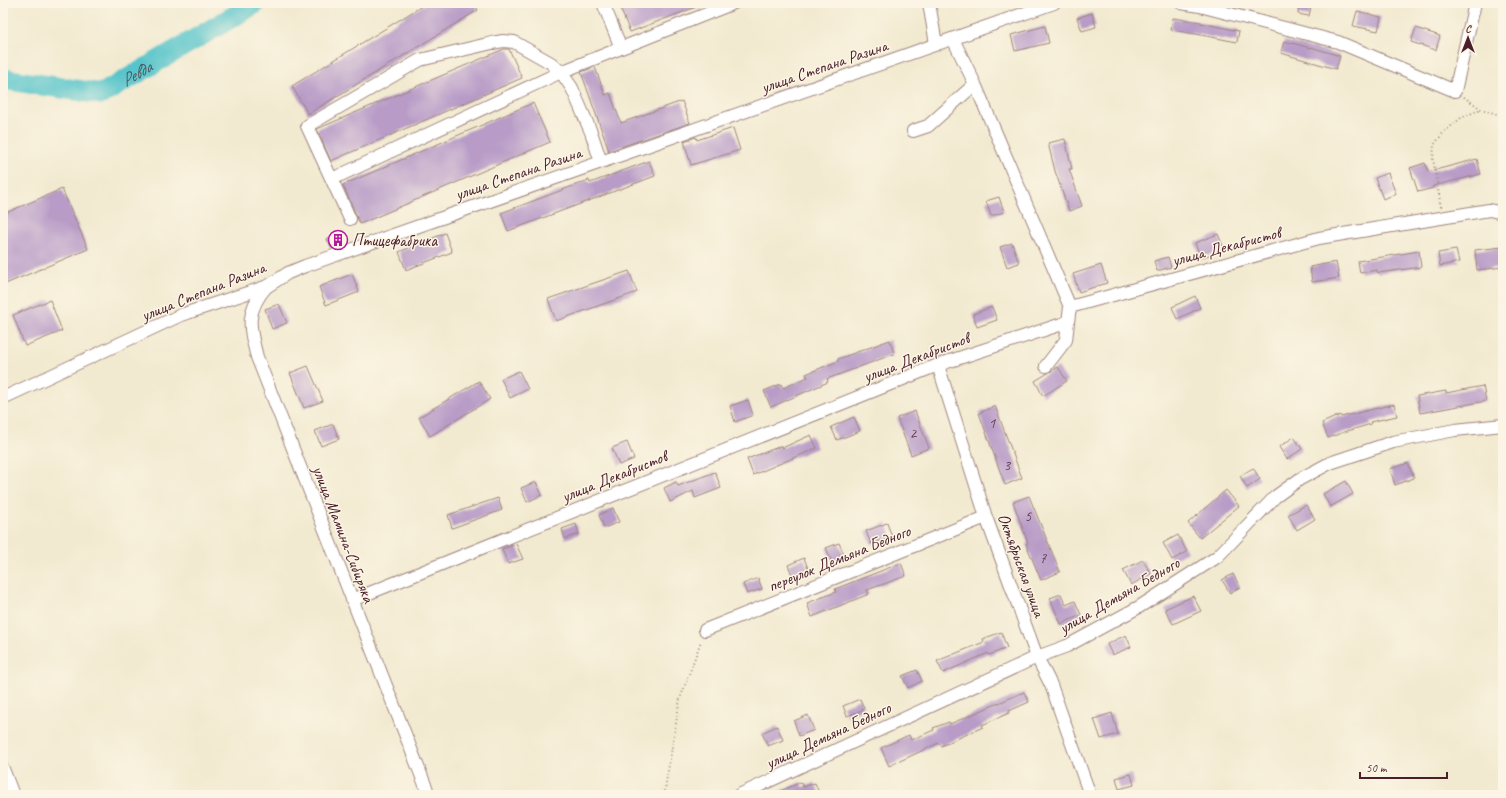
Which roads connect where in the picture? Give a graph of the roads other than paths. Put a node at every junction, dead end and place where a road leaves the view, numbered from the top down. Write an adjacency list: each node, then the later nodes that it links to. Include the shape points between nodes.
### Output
1 (603, 3): 9 (street)
2 (734, 3): 9 (street)
3 (929, 3): 8 (street)
4 (1054, 3): 7 (street, улица Степана Разина)
5 (1181, 3): 6 (street, via 1338,42 1454,90)
6 (1475, 3)
7 (953, 39): 8 (street, улица Степана Разина); 11 (street)
8 (936, 44): 13 (street, улица Степана Разина)
9 (621, 48): 10 (street)
10 (561, 72): 13 (street, via 572,88); 14 (street); 14 (street, via 526,48 514,42 503,41 420,60 307,126)
11 (975, 84): 12 (street, via 928,126); 18 (street)
12 (913, 131)
13 (601, 162): 17 (street, улица Степана Разина, via 304,266)
14 (332, 179): 16 (street)
15 (1503, 212): 18 (street, улица Декабристов, via 1490,210 1319,238)
16 (350, 219)
17 (268, 286): 22 (street, улица Степана Разина, via 181,315); 25 (street, улица Мамина-Сибиряка, via 255,302 252,312 251,333 257,357)
18 (1070, 307): 19 (street)
19 (1068, 322): 20 (street, улица Декабристов); 21 (street, via 1066,340)
20 (938, 365): 24 (street, Октябрьская улица); 25 (street, улица Декабристов)
21 (1046, 366)
22 (3, 398)
23 (1503, 425): 27 (street, улица Демьяна Бедного, via 1455,430 1393,442 1330,463 1300,479 1275,497 1217,557 1139,607 1067,646)
24 (986, 517): 26 (street, переулок Демьяна Бедного); 27 (street, Октябрьская улица)
25 (352, 600): 30 (street, улица Мамина-Сибиряка)
26 (705, 630)
27 (1037, 657): 31 (street, улица Демьяна Бедного); 32 (street, Октябрьская улица, via 1051,685)
28 (3, 769): 29 (street)
29 (13, 795)
30 (429, 795)
31 (739, 795)
32 (1090, 795)

